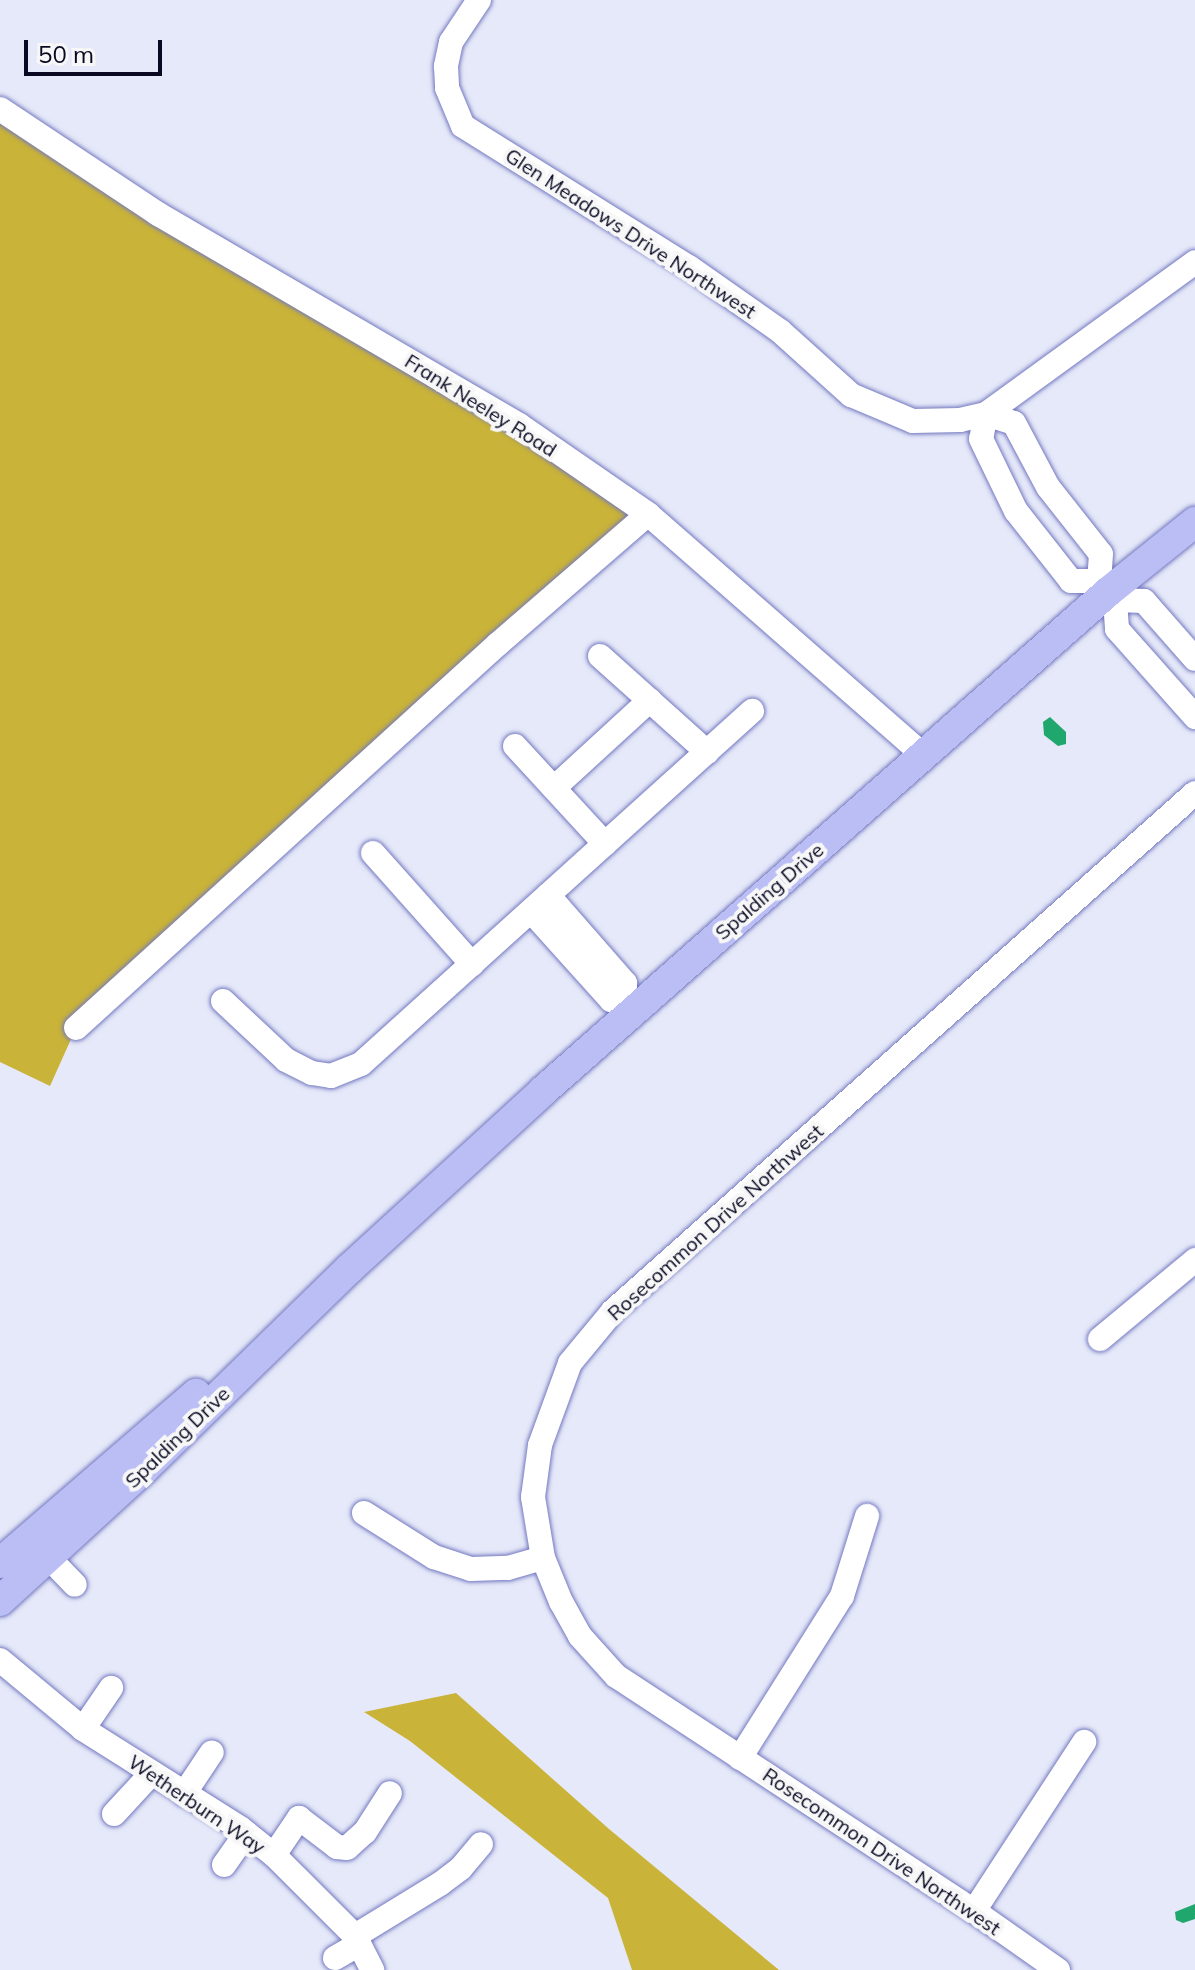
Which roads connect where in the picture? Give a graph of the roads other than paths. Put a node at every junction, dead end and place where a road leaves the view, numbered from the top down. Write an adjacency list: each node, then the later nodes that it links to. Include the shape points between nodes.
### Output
1 (479, 0): 4 (street, Glen Meadows Drive Northwest, via 451,42 446,66 447,88 463,126 689,267 780,331 851,395 913,421)
2 (0, 109): 5 (street, Frank Neeley Road, via 158,214 519,425)
3 (1195, 262): 4 (street, Glen Meadows Drive Northwest)
4 (986, 414): 7 (street, via 1014,423 1048,487 1101,554); 7 (street, via 981,439 1016,511 1071,581)
5 (648, 514): 16 (street, Frank Neeley Road); 25 (street)
6 (1195, 522): 7 (main road, Spalding Drive)
7 (1108, 591): 9 (street, via 1144,601); 10 (street, via 1117,629); 16 (main road, Spalding Drive)
8 (600, 656): 11 (street)
9 (1194, 657): 10 (street)
10 (1163, 683): 13 (street)
11 (650, 700): 15 (street); 17 (street)
12 (752, 711): 15 (street)
13 (1195, 717)
14 (515, 746): 17 (street)
15 (707, 752): 19 (street)
16 (923, 755): 24 (main road, Spalding Drive)
17 (554, 788): 19 (street)
18 (1195, 793): 32 (street, Rosecommon Drive Northwest, via 613,1311 570,1363 540,1445 533,1497)
19 (605, 844): 21 (street)
20 (373, 853): 22 (street)
21 (540, 903): 22 (street); 24 (street, via 611,1000)
22 (472, 964): 23 (street, via 361,1064 331,1076 286,1060)
23 (223, 1001)
24 (630, 1004): 27 (main road, Spalding Drive)
25 (76, 1028)
26 (1195, 1260): 28 (street)
27 (349, 1269): 31 (main road, Spalding Drive); 33 (main road, Spalding Drive)
28 (1100, 1339)
29 (364, 1513): 32 (street, via 434,1557 471,1569 508,1568)
30 (867, 1516): 41 (street, via 842,1596)
31 (49, 1558): 34 (street); 35 (main road, Spalding Drive)
32 (543, 1558): 41 (street, Rosecommon Drive Northwest, via 580,1636 616,1676)
33 (0, 1563)
34 (75, 1585)
35 (0, 1601)
36 (0, 1660): 38 (street, Wetherburn Way)
37 (111, 1688): 38 (street)
38 (83, 1729): 42 (street, Wetherburn Way)
39 (1084, 1742): 50 (street)
40 (212, 1752): 44 (street)
41 (740, 1758): 50 (street, Rosecommon Drive Northwest)
42 (152, 1773): 44 (street, Wetherburn Way); 45 (street)
43 (390, 1793): 48 (street, via 365,1832 347,1848 337,1847 299,1818)
44 (184, 1794): 46 (street, Wetherburn Way)
45 (114, 1814)
46 (246, 1833): 48 (street, Wetherburn Way); 49 (street)
47 (481, 1844): 51 (street, via 461,1868)
48 (274, 1855): 51 (street, Wetherburn Way)
49 (224, 1865)
50 (974, 1911): 54 (street, Rosecommon Drive Northwest)
51 (357, 1940): 52 (street); 53 (street, Wetherburn Way)
52 (335, 1958)
53 (372, 1970)
54 (1058, 1970)

